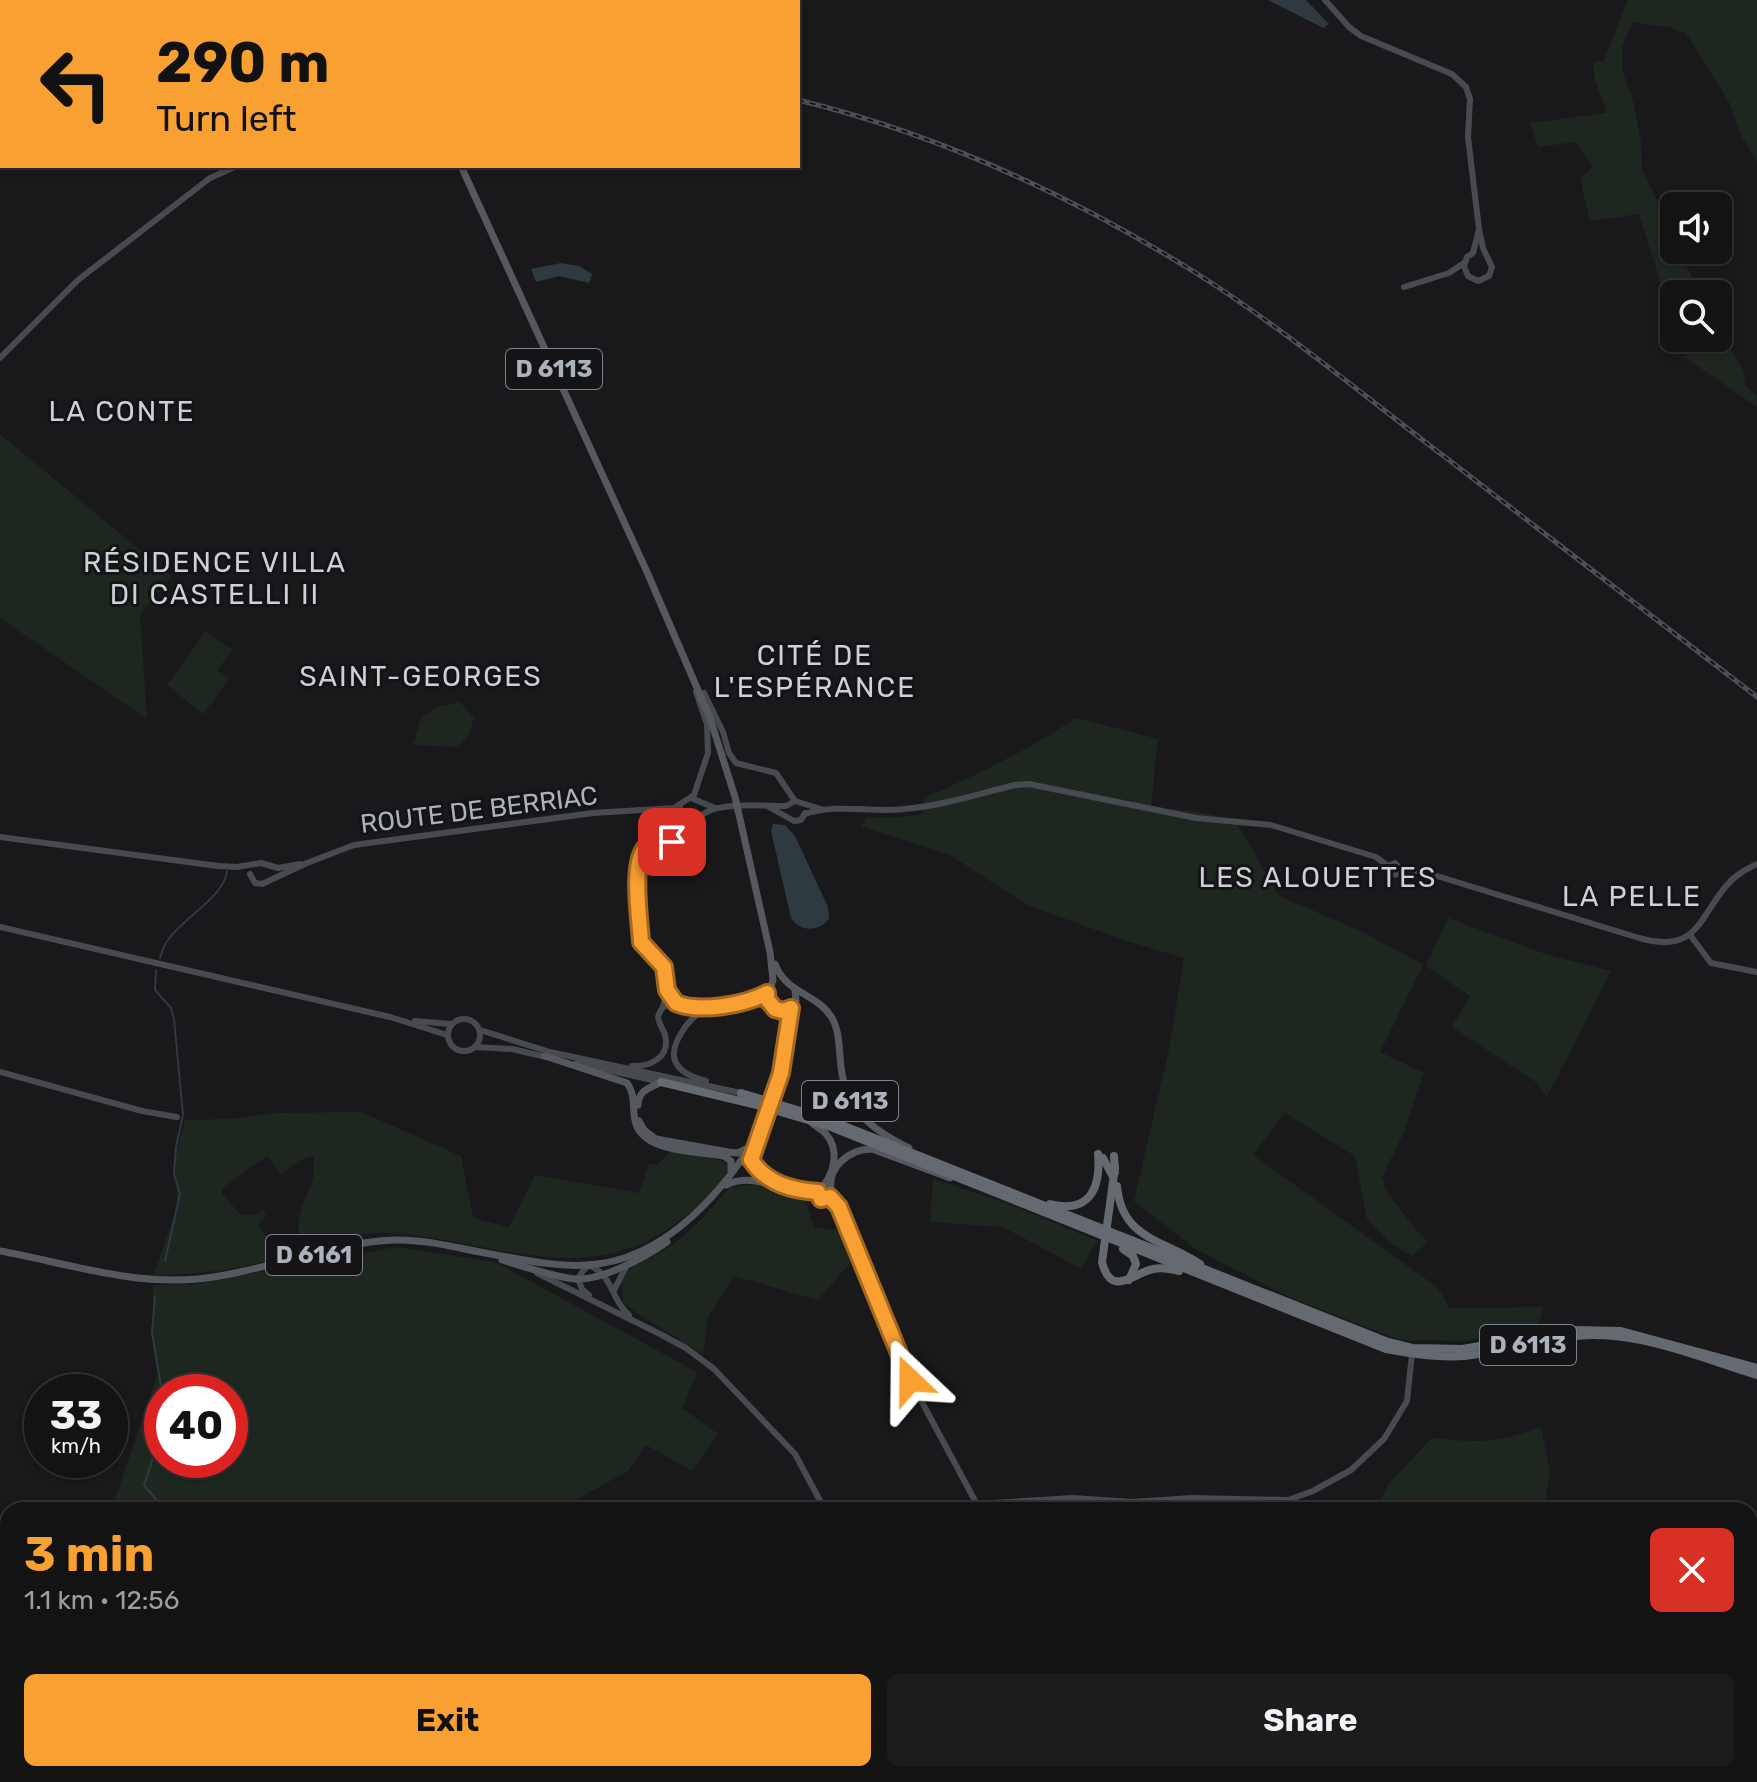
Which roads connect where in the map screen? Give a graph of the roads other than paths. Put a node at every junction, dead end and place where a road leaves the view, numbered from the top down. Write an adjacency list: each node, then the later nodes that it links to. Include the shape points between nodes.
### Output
1 (1325, 0): 4 (main road, via 1361,36 1452,74 1466,87)
2 (232, 168): 11 (main road, via 210,178 78,280)
3 (462, 168): 12 (main road, D 6113)
4 (1479, 229): 5 (main road); 6 (main road)
5 (1473, 253): 6 (main road); 7 (main road)
6 (1486, 255): 9 (main road, via 1492,264 1489,276 1478,281)
7 (1464, 263): 8 (main road); 9 (main road)
8 (1449, 273): 9 (main road); 10 (main road)
9 (1468, 276)
10 (1404, 287)
11 (0, 358)
12 (647, 572): 13 (main road, D 6113); 14 (main road, D 6113)
13 (676, 640): 15 (main road, D 6113, via 710,718); 16 (main road, via 708,730 704,766)
14 (704, 693): 15 (main road, D 6113); 17 (main road, via 732,758 776,773)
15 (735, 797): 40 (main road, D 6113)
16 (691, 798): 18 (main road); 19 (main road)
17 (795, 801): 20 (main road); 22 (main road)
18 (702, 803): 23 (main road); 26 (main road)
19 (680, 805): 25 (main road, ROUTE DE BERRIAC); 29 (main road)
20 (803, 805): 24 (main road); 27 (main road)
21 (765, 806): 22 (main road); 23 (main road); 28 (main road)
22 (786, 806): 28 (main road)
23 (715, 808): 26 (main road)
24 (821, 809): 27 (main road); 39 (main road, via 900,810 1029,784 1196,818 1271,825 1376,857 1392,875 1400,869 1431,874 1649,941)
25 (659, 811): 29 (main road, ROUTE DE BERRIAC); 33 (main road, ROUTE DE BERRIAC, via 593,813 354,845)
26 (702, 814): 30 (main road)
27 (805, 814): 28 (main road, via 794,821)
28 (786, 816)
29 (682, 817): 30 (main road); 31 (main road)
30 (696, 821): 31 (main road)
31 (687, 834): 44 (main road, via 653,843 638,860 641,942 664,967)
32 (0, 837): 36 (main road)
33 (307, 863): 35 (main road, ROUTE DE BERRIAC); 37 (main road, ROUTE DE BERRIAC)
34 (1757, 864): 39 (main road, via 1732,880)
35 (269, 866): 36 (main road, via 261,863); 37 (main road)
36 (252, 870): 37 (main road, via 257,884)
37 (269, 881)
38 (0, 927): 50 (main road)
39 (1690, 935): 41 (main road, via 1711,963)
40 (770, 952): 42 (main road, D 6113); 43 (main road, D 6113)
41 (1757, 972)
42 (787, 982): 43 (main road); 45 (main road)
43 (769, 989): 46 (main road, via 726,1004); 48 (main road)
44 (667, 990): 46 (main road); 47 (main road)
45 (795, 990): 49 (main road); 72 (main road, D 6113, via 831,1018 845,1086 856,1111 884,1136)
46 (679, 1005): 47 (main road); 51 (main road, via 687,1011)
47 (663, 1007): 54 (main road, via 658,1017)
48 (772, 1008): 49 (main road); 51 (main road, via 747,1003 707,1010); 57 (main road, via 782,1019)
49 (791, 1008): 57 (main road, D 6113)
50 (390, 1017): 52 (main road); 56 (main road)
51 (688, 1023): 55 (main road)
52 (451, 1024): 53 (main road, via 468,1019); 56 (main road)
53 (480, 1030): 58 (main road); 60 (main road, D 6113)
54 (665, 1031): 55 (main road); 60 (main road, via 663,1053 649,1066)
55 (680, 1032): 63 (main road, via 674,1053 681,1069 690,1077)
56 (447, 1035): 58 (main road, via 456,1049)
57 (786, 1041): 66 (main road, D 6113)
58 (475, 1047): 59 (main road, D 6113)
59 (545, 1056): 62 (main road, D 6113); 71 (main road, D 6113, via 627,1083 643,1137 660,1146 724,1156 731,1161)
60 (581, 1059): 63 (main road, D 6113)
61 (0, 1072): 64 (main road)
62 (661, 1082): 65 (highway, D 6113); 67 (main road, via 647,1088 638,1101 639,1122 649,1135 738,1153)
63 (741, 1093): 72 (highway, D 6113, via 824,1118)
64 (177, 1117)
65 (810, 1121): 74 (main road, D 6113, via 833,1148); 76 (highway, D 6113)
66 (765, 1123): 67 (main road, D 6113); 68 (main road, D 6113)
67 (753, 1144): 71 (main road, D 6161)
68 (751, 1154): 75 (main road, D 6161); 77 (main road, via 753,1165)
69 (1114, 1156): 70 (highway)
70 (1115, 1167): 73 (highway); 89 (highway, via 1120,1203 1133,1227)
71 (731, 1172): 75 (main road, D 6161)
72 (958, 1172): 81 (highway, D 6113)
73 (1113, 1178): 81 (highway, via 1100,1156 1098,1184 1084,1201 1062,1207); 91 (highway, via 1102,1262 1114,1281)
74 (827, 1186): 76 (main road, D 6113, via 851,1152 872,1149); 78 (main road); 80 (main road)
75 (723, 1187): 77 (main road, via 751,1179); 79 (main road, D 6161)
76 (978, 1187): 82 (highway, D 6113)
77 (787, 1189): 78 (main road)
78 (818, 1192): 80 (main road, via 823,1200)
79 (712, 1197): 86 (main road, D 6161, via 676,1236); 87 (main road, D 6161, via 670,1236)
80 (830, 1197): 100 (main road, via 839,1207 914,1389)
81 (1022, 1197): 89 (highway, D 6113)
82 (1071, 1224): 91 (highway, via 1133,1256 1135,1271); 94 (highway, D 6113)
83 (466, 1250): 84 (main road, D 6161, via 386,1241 196,1279 129,1277); 85 (main road, D 6161); 87 (main road, D 6161)
84 (3, 1252)
85 (503, 1261): 90 (main road, D 6161); 93 (main road)
86 (628, 1264): 88 (main road, D 6161); 92 (main road)
87 (589, 1265): 88 (main road); 90 (main road)
88 (603, 1274): 90 (main road, D 6161); 92 (main road)
89 (1214, 1274): 97 (highway, D 6113, via 1412,1348 1493,1346 1594,1329 1647,1336)
90 (578, 1279): 93 (main road)
91 (1129, 1280): 94 (highway, via 1152,1269 1170,1269)
92 (614, 1290): 95 (main road, via 623,1311)
93 (601, 1305): 95 (main road)
94 (1300, 1315): 96 (highway, D 6113)
95 (639, 1323): 99 (main road, via 686,1348 721,1375 795,1454)
96 (1412, 1354): 98 (highway, D 6113, via 1462,1356 1595,1335 1645,1342); 102 (main road, via 1410,1392 1384,1439 1351,1470 1313,1491 1288,1500)
97 (1757, 1368)
98 (1757, 1375)
99 (821, 1502)
100 (975, 1502)
101 (1031, 1502): 103 (main road)
102 (1132, 1502)
103 (1132, 1502)

